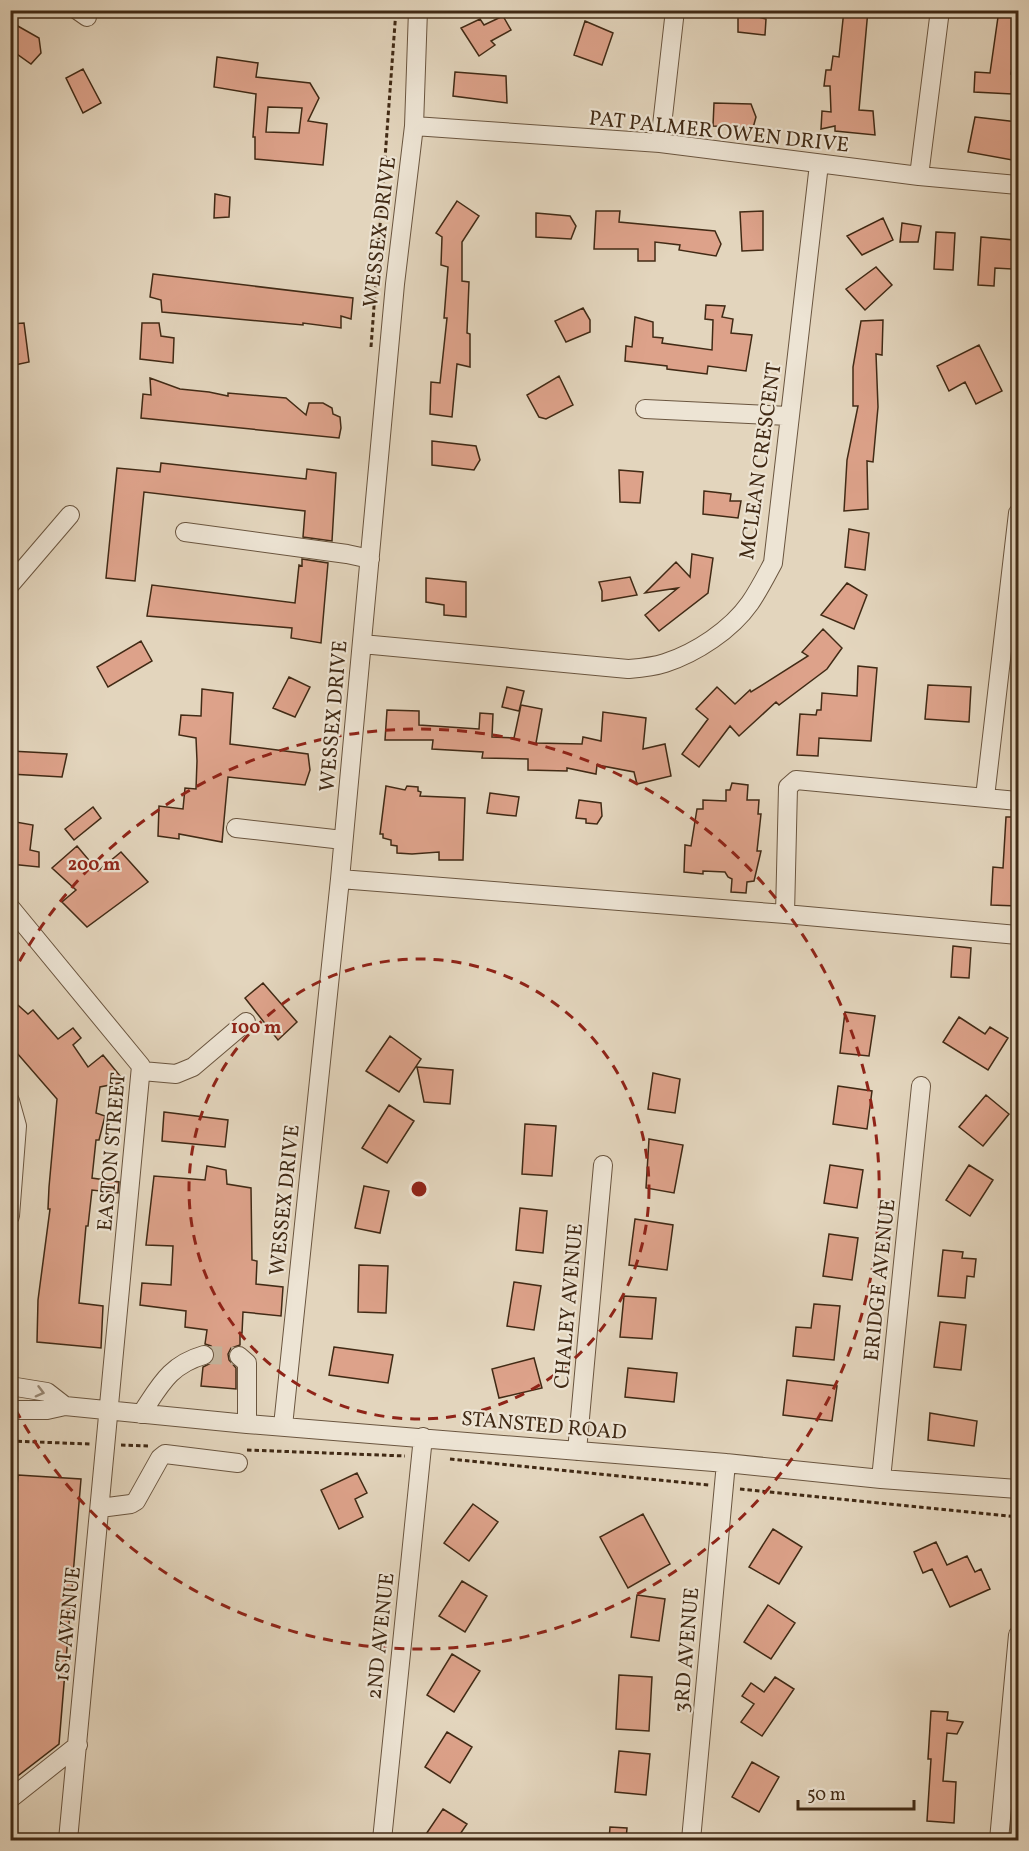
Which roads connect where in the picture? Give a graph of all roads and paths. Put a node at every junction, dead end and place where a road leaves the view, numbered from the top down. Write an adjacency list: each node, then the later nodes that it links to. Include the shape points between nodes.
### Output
1 (396, 10): 10 (path)
2 (418, 10): 5 (street, WESSEX DRIVE)
3 (675, 10): 6 (street)
4 (940, 10): 8 (street)
5 (414, 126): 6 (street, PAT PALMER OWEN DRIVE); 16 (street, WESSEX DRIVE)
6 (660, 143): 7 (street, PAT PALMER OWEN DRIVE)
7 (819, 164): 8 (street, PAT PALMER OWEN DRIVE); 12 (street, MCLEAN CRESCENT)
8 (919, 176): 9 (street, PAT PALMER OWEN DRIVE)
9 (1018, 185)
10 (371, 350)
11 (645, 409): 12 (street)
12 (789, 416): 18 (street, MCLEAN CRESCENT, via 773,563 750,603 733,622 684,655 663,664 628,669)
13 (1018, 513): 19 (street)
14 (70, 515): 17 (street)
15 (185, 532): 16 (street)
16 (370, 559): 18 (street, WESSEX DRIVE)
17 (10, 585)
18 (362, 644): 22 (street, WESSEX DRIVE)
19 (985, 797): 20 (street); 25 (street, via 796,780 788,787)
20 (1018, 801)
21 (236, 828): 22 (street)
22 (343, 840): 23 (street, WESSEX DRIVE)
23 (340, 879): 25 (street); 41 (street, WESSEX DRIVE)
24 (10, 907): 28 (street, EASTON STREET, via 139,1061)
25 (785, 914): 26 (street)
26 (1018, 935)
27 (246, 1022): 28 (street, via 193,1067 176,1074)
28 (142, 1071): 38 (street, EASTON STREET)
29 (921, 1086): 51 (street, ERIDGE AVENUE)
30 (10, 1101): 32 (street, via 17,1126)
31 (603, 1165): 47 (street, CHALEY AVENUE)
32 (10, 1215)
33 (204, 1355): 39 (street, via 174,1368)
34 (239, 1356): 40 (street, via 247,1363)
35 (10, 1386): 36 (street, STANSTED ROAD, one-way to 36, via 47,1392)
36 (65, 1406): 37 (street, STANSTED ROAD); 38 (street, STANSTED ROAD)
37 (10, 1410)
38 (110, 1412): 39 (street, STANSTED ROAD); 55 (street, 1ST AVENUE)
39 (141, 1414): 40 (street, STANSTED ROAD)
40 (247, 1424): 41 (street, STANSTED ROAD)
41 (283, 1426): 42 (street, STANSTED ROAD)
42 (423, 1437): 47 (street, STANSTED ROAD); 49 (street, 2ND AVENUE)
43 (10, 1441): 44 (path)
44 (93, 1444)
45 (116, 1445): 46 (path)
46 (151, 1446)
47 (577, 1451): 50 (street, STANSTED ROAD)
48 (242, 1456): 49 (path); 55 (street, via 165,1454 136,1501)
49 (421, 1456): 52 (path); 61 (street, 2ND AVENUE)
50 (726, 1463): 51 (street, STANSTED ROAD); 62 (street, 3RD AVENUE)
51 (881, 1479): 54 (street, STANSTED ROAD)
52 (714, 1486)
53 (738, 1488): 56 (path)
54 (1018, 1489)
55 (100, 1508): 58 (street, 1ST AVENUE)
56 (1018, 1517)
57 (1018, 1635): 63 (street)
58 (78, 1745): 59 (street); 60 (street, 1ST AVENUE)
59 (10, 1799)
60 (68, 1840)
61 (382, 1840)
62 (691, 1840)
63 (999, 1840)

